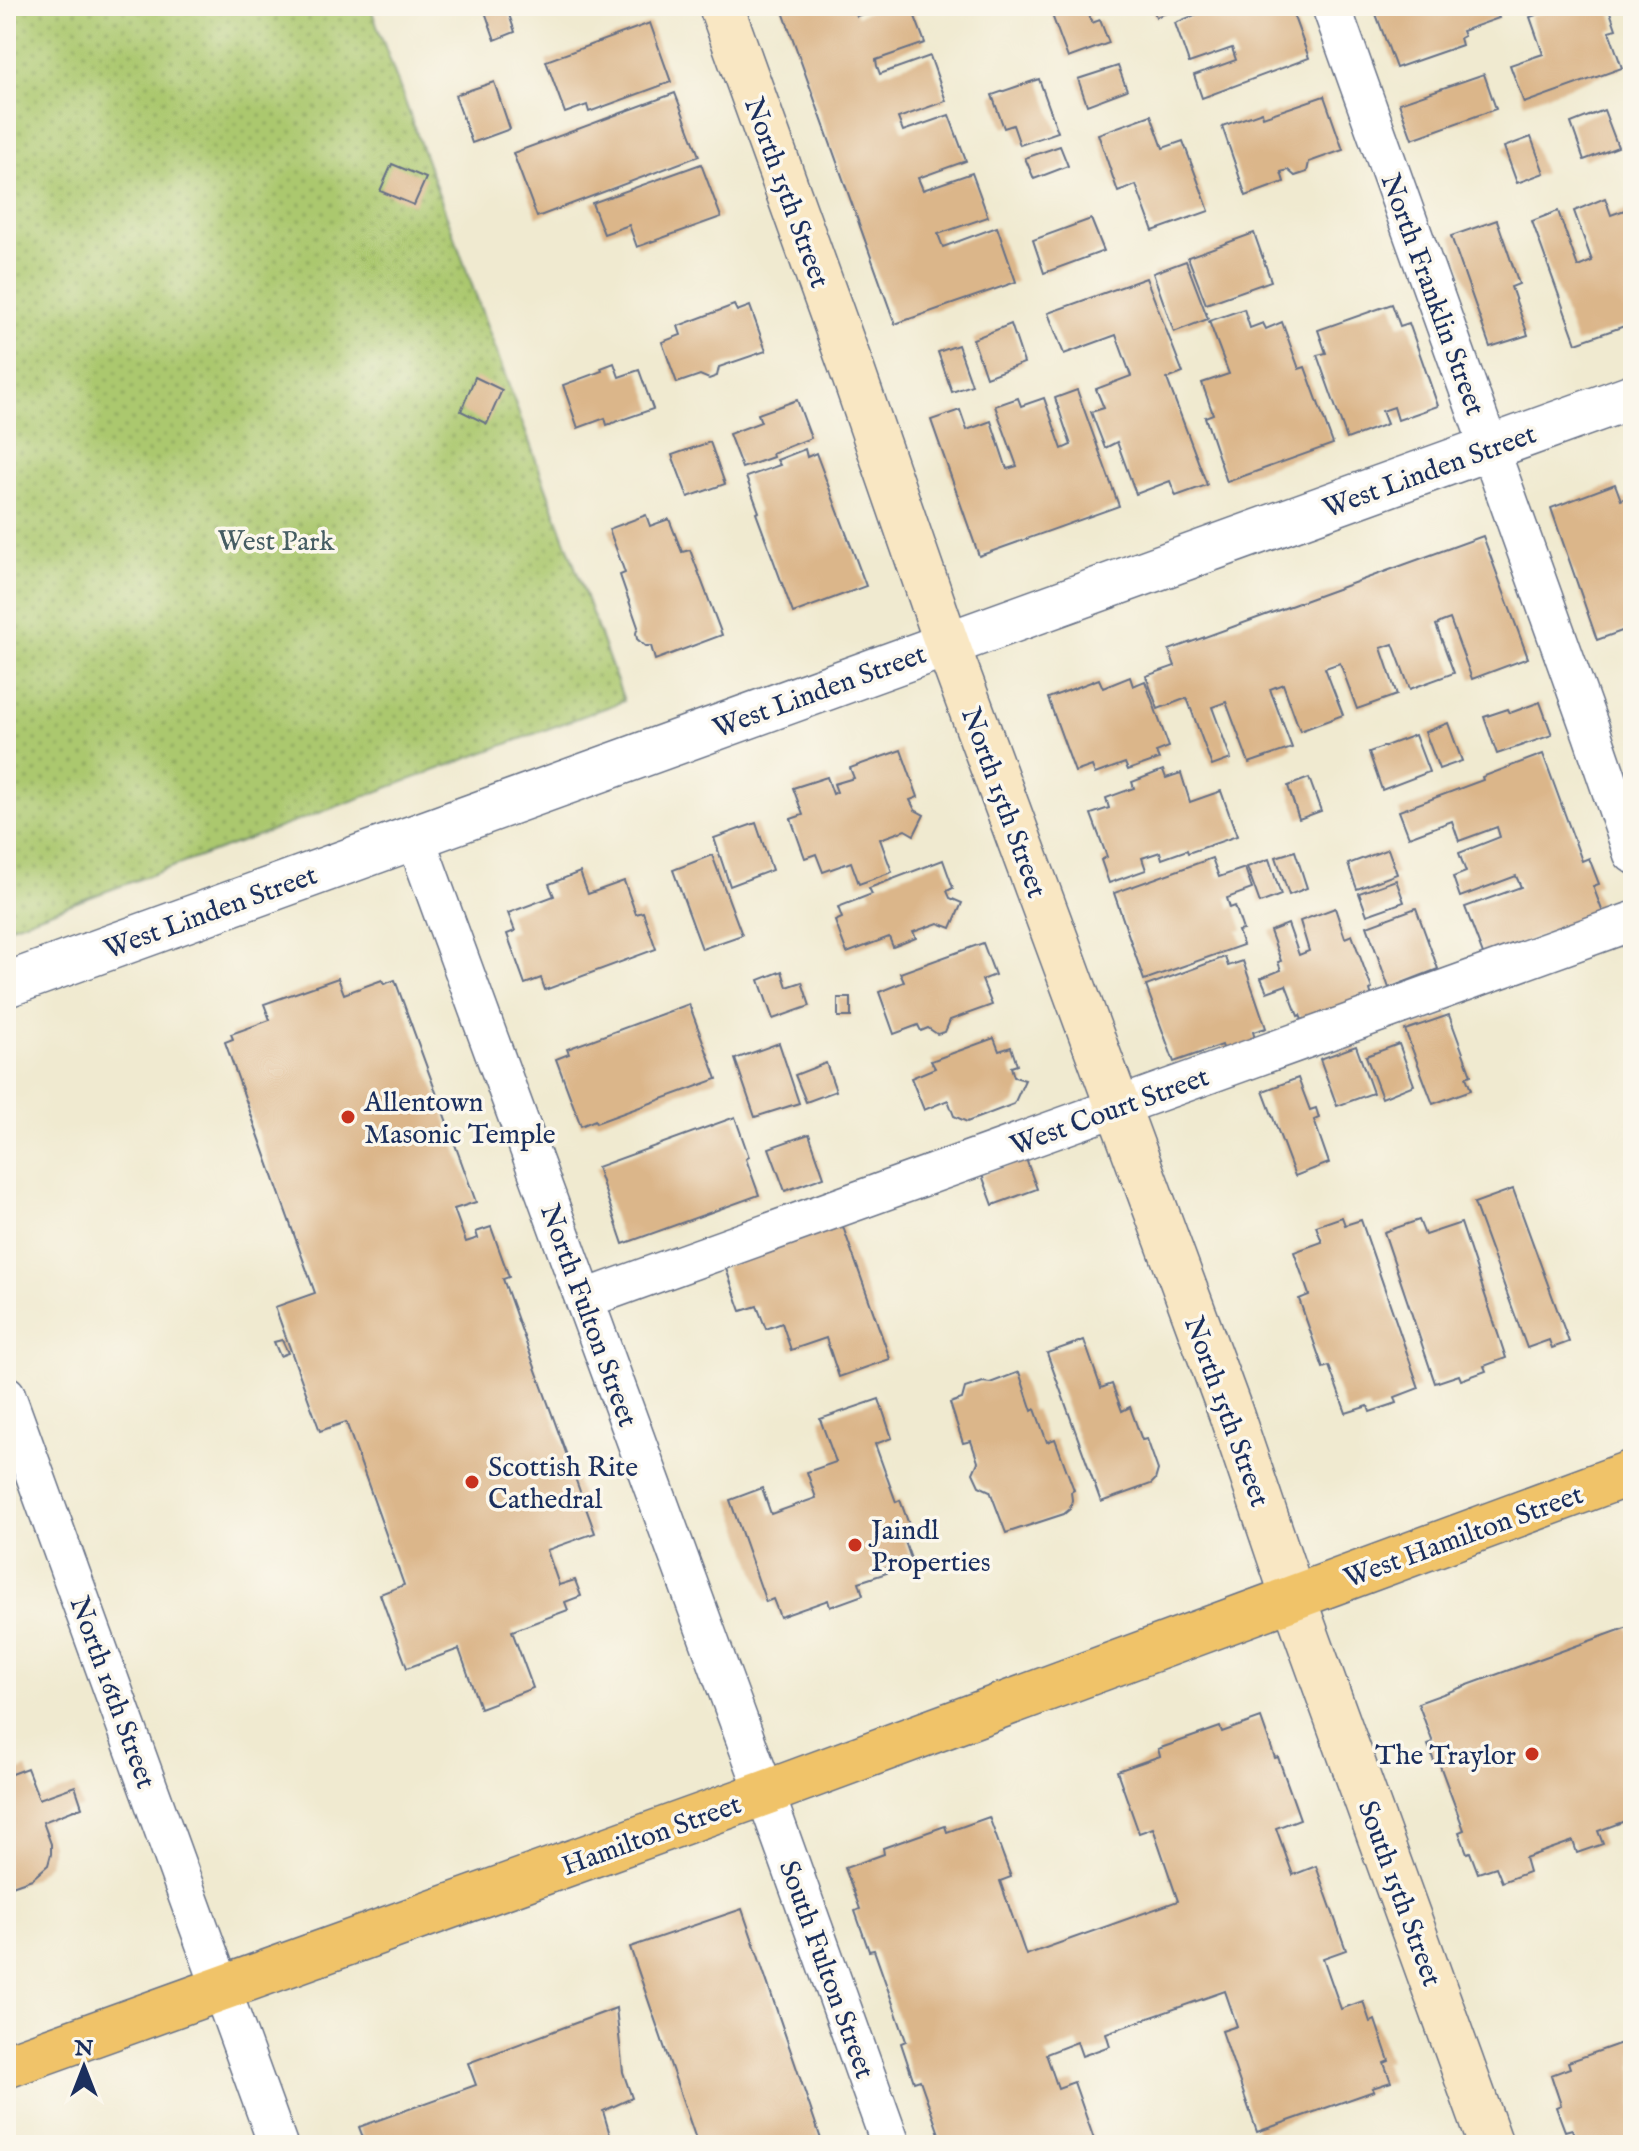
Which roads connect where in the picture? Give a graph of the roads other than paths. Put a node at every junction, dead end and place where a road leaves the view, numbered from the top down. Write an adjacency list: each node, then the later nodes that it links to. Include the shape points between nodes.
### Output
1 (721, 6): 5 (main road, North 15th Street)
2 (1331, 6): 4 (street, North Franklin Street)
3 (1633, 396): 4 (street, West Linden Street)
4 (1489, 449): 5 (street, West Linden Street); 7 (street, North Franklin Street)
5 (947, 644): 6 (street, West Linden Street); 10 (main road, North 15th Street)
6 (415, 837): 9 (street, West Linden Street); 11 (street, North Fulton Street)
7 (1633, 854)
8 (1633, 921): 10 (street, West Court Street)
9 (6, 985)
10 (1117, 1107): 11 (street, West Court Street); 14 (main road, North 15th Street)
11 (585, 1299): 15 (street, North Fulton Street)
12 (6, 1395): 16 (street, North 16th Street)
13 (1633, 1472): 14 (main road, West Hamilton Street)
14 (1293, 1597): 15 (main road, Hamilton Street); 20 (main road, South 15th Street)
15 (765, 1793): 16 (main road, Hamilton Street); 19 (street, South Fulton Street)
16 (221, 1989): 17 (main road, Hamilton Street); 18 (street, North 16th Street)
17 (6, 2066)
18 (278, 2145)
19 (891, 2145)
20 (1491, 2145)

